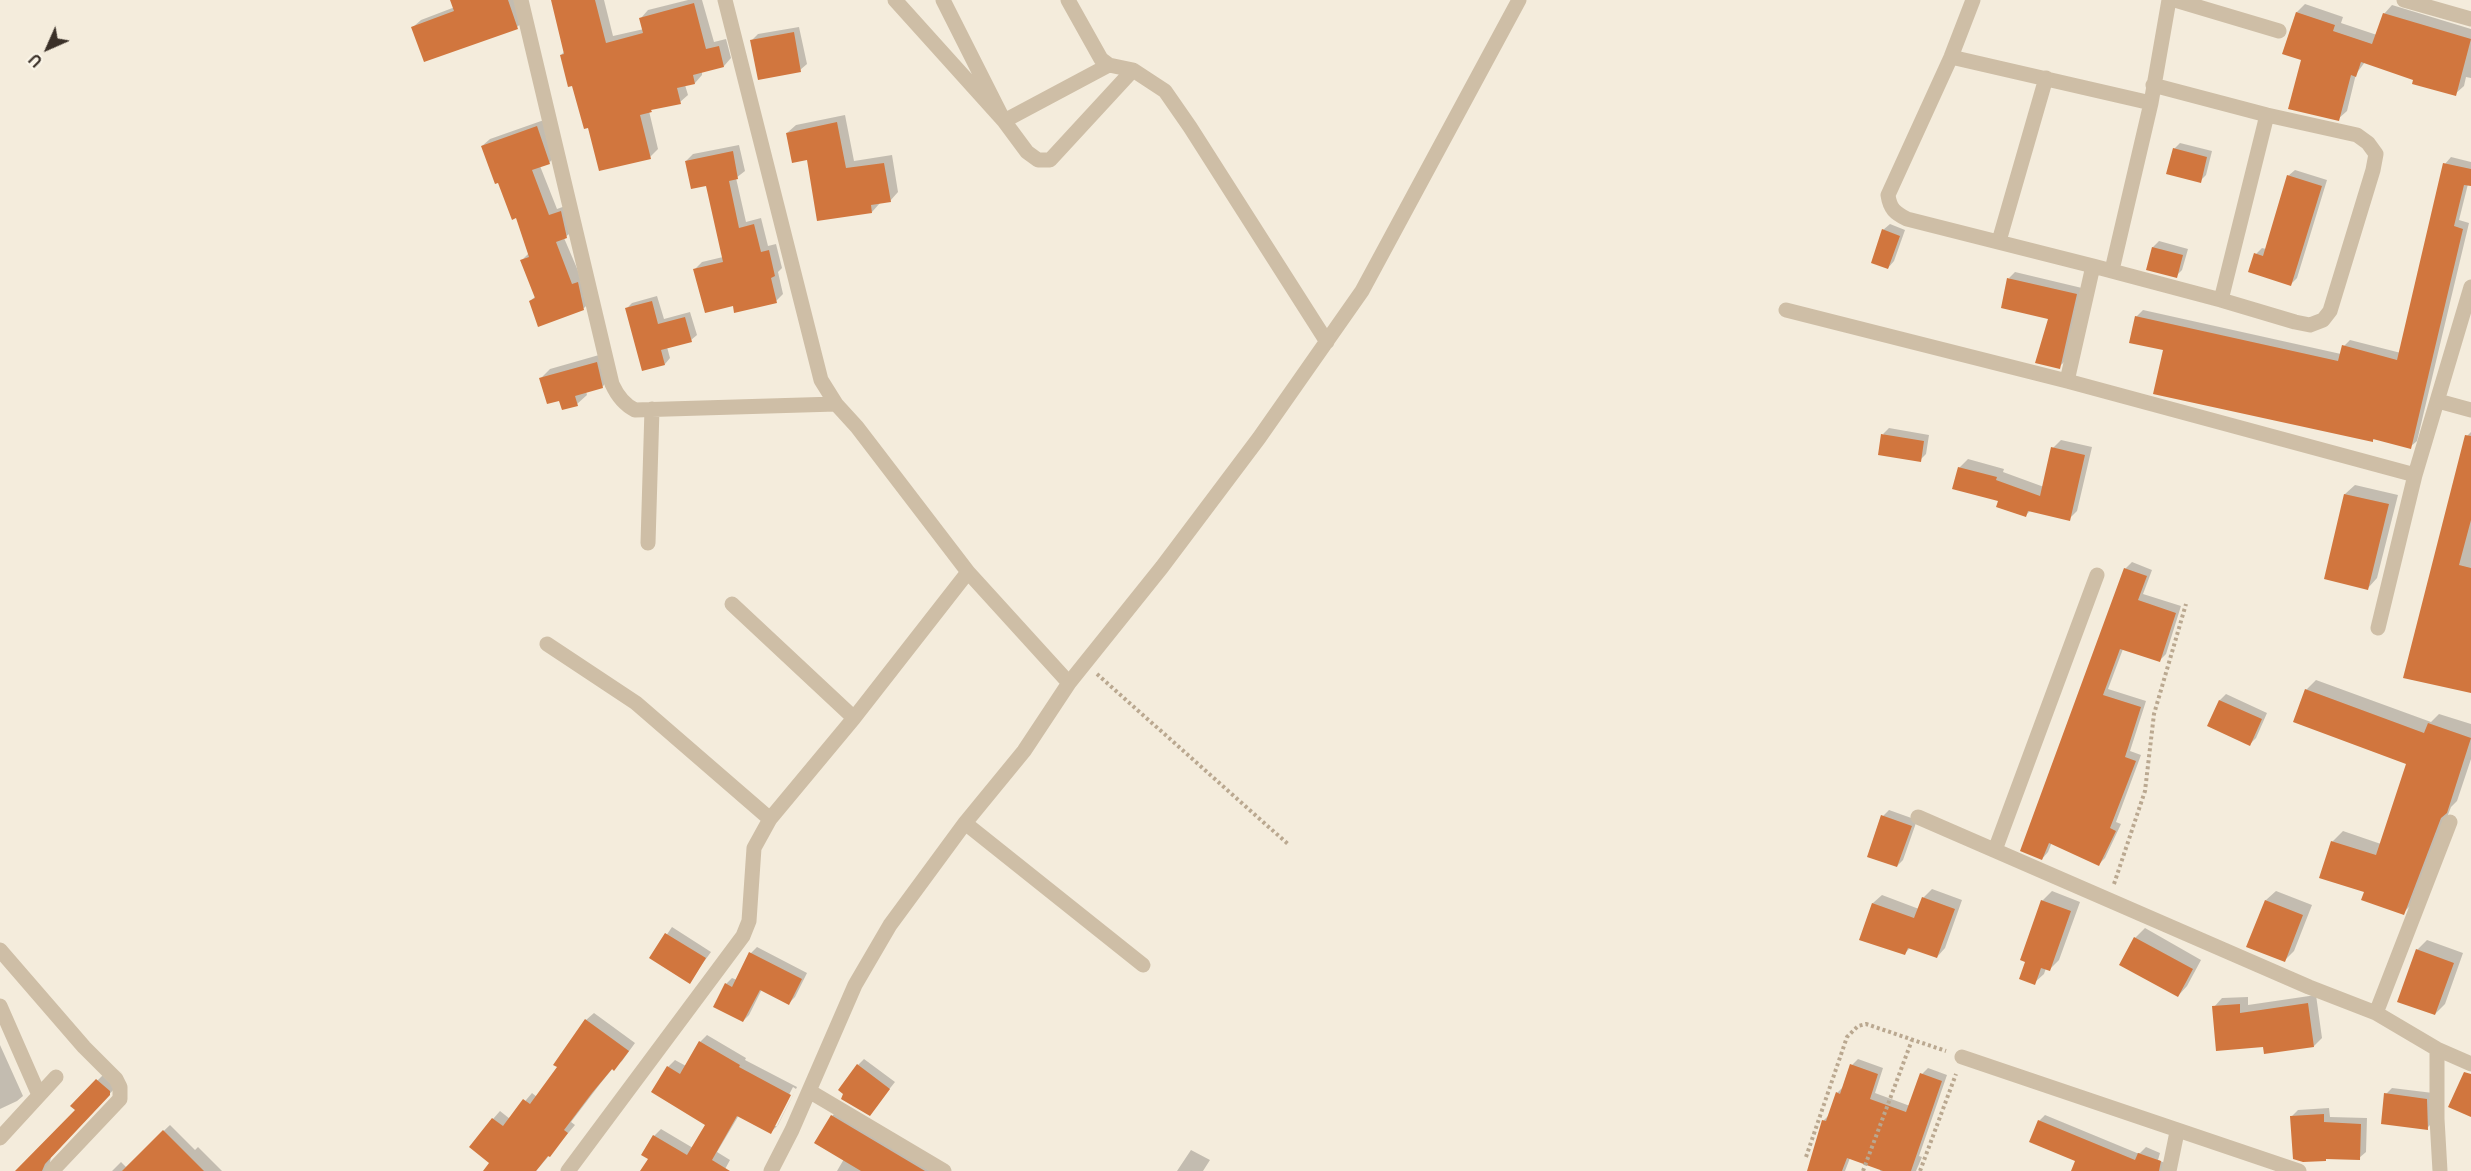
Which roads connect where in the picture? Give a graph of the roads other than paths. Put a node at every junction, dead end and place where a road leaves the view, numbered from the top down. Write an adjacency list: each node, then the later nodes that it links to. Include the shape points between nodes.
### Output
1 (521, 0): 31 (street, via 612,384 629,407)
2 (725, 0): 30 (street, via 821,380)
3 (895, 0): 20 (street)
4 (943, 0): 20 (street)
5 (1068, 0): 14 (street, via 1101,59)
6 (1519, 0): 27 (street, via 1362,291)
7 (1973, 0): 13 (street)
8 (2169, 0): 17 (street)
9 (2175, 0): 12 (street)
10 (2404, 0): 11 (street)
11 (2471, 19)
12 (2279, 31)
13 (1951, 57): 16 (street); 21 (street, via 1888,195 1890,205 1907,219)
14 (1109, 65): 15 (street); 20 (street)
15 (1133, 70): 20 (street, via 1050,160 1038,160 1027,152); 27 (street, via 1165,91)
16 (2046, 78): 18 (street); 21 (street)
17 (2153, 85): 18 (street); 19 (street)
18 (2151, 104): 23 (street)
19 (2267, 115): 25 (street); 25 (street, via 2357,135 2376,154 2373,170 2330,311 2322,320 2310,325)
20 (1004, 121)
21 (1999, 241): 22 (street)
22 (2093, 266): 23 (street); 28 (street)
23 (2112, 270): 25 (street)
24 (2471, 287): 29 (street)
25 (2221, 300)
26 (1786, 310): 28 (street)
27 (1327, 342): 40 (street, via 1162,567)
28 (2067, 381): 33 (street)
29 (2438, 401): 32 (street); 33 (street)
30 (836, 404): 31 (street); 35 (street)
31 (652, 409): 34 (street)
32 (2471, 410)
33 (2415, 475): 38 (street)
34 (648, 543)
35 (968, 572): 40 (street); 41 (street)
36 (2097, 575): 46 (street)
37 (732, 604): 41 (street)
38 (2378, 628)
39 (547, 644): 43 (street, via 636,703)
40 (1069, 683): 45 (street, via 1024,751)
41 (854, 718): 43 (street)
42 (1918, 817): 46 (street)
43 (770, 819): 60 (street, via 754,848 749,921 743,936)
44 (2450, 822): 50 (street)
45 (966, 823): 48 (street); 55 (street, via 884,935 855,985)
46 (1995, 850): 50 (street)
47 (0, 950): 59 (street, via 120,1087 120,1099)
48 (1143, 965)
49 (0, 1006): 56 (street)
50 (2376, 1013): 51 (street)
51 (2437, 1049): 53 (street); 65 (street)
52 (1962, 1057): 57 (street)
53 (2471, 1064)
54 (56, 1077): 56 (street)
55 (809, 1091): 61 (street); 62 (street)
56 (39, 1095): 58 (street)
57 (2177, 1132): 63 (street); 64 (street)
58 (0, 1138)
59 (52, 1171)
60 (568, 1171)
61 (771, 1171)
62 (944, 1171)
63 (2169, 1171)
64 (2299, 1171)
65 (2440, 1171)

